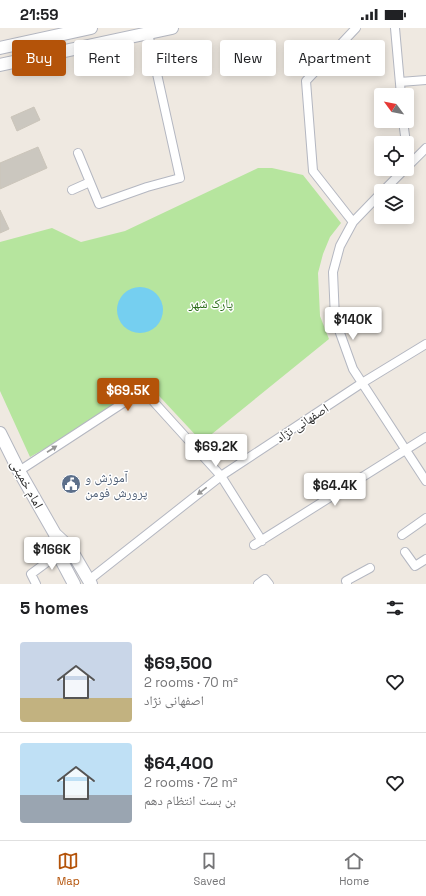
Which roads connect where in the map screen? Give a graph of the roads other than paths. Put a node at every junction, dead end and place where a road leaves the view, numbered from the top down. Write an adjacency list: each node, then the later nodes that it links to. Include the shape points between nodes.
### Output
1 (91, 28): 5 (street)
2 (172, 28): 6 (street)
3 (356, 28): 20 (street, via 306,81 312,171)
4 (395, 28): 10 (street)
5 (76, 30): 7 (street)
6 (148, 33): 8 (street); 16 (street, via 180,178 99,204)
7 (0, 48)
8 (0, 65)
9 (426, 80): 10 (street)
10 (400, 82): 11 (street)
11 (400, 88)
12 (426, 148): 14 (street)
13 (78, 153): 16 (street)
14 (414, 160)
15 (398, 176): 17 (street)
16 (90, 182): 18 (street)
17 (390, 184)
18 (72, 190)
19 (374, 200): 20 (street)
20 (353, 222): 22 (street, via 340,246 333,272 335,319 353,370)
21 (426, 344): 22 (street, اصفهانی نژاد)
22 (362, 383): 25 (street); 27 (street, اصفهانی نژاد)
23 (426, 437): 25 (street)
24 (1, 440): 26 (street, امام خمینی)
25 (406, 450): 28 (street); 32 (street)
26 (19, 471): 27 (street, one-way to 27, via 143,390); 30 (street, امام خمینی)
27 (221, 476): 32 (street); 38 (street, اصفهانی نژاد, one-way to 38)
28 (426, 481)
29 (426, 518): 31 (street)
30 (55, 534): 35 (street, امام خمینی); 38 (street, امام خمینی, via 70,548)
31 (402, 535)
32 (262, 541): 33 (street)
33 (254, 545)
34 (405, 552): 36 (street, via 415,566)
35 (58, 554): 39 (street, via 31,574); 40 (street, امام خمینی)
36 (426, 560)
37 (370, 568): 43 (street, via 346,581)
38 (90, 582)
39 (36, 584)
40 (74, 584)
41 (258, 584): 42 (street, via 265,579)
42 (269, 584)
43 (347, 584)

